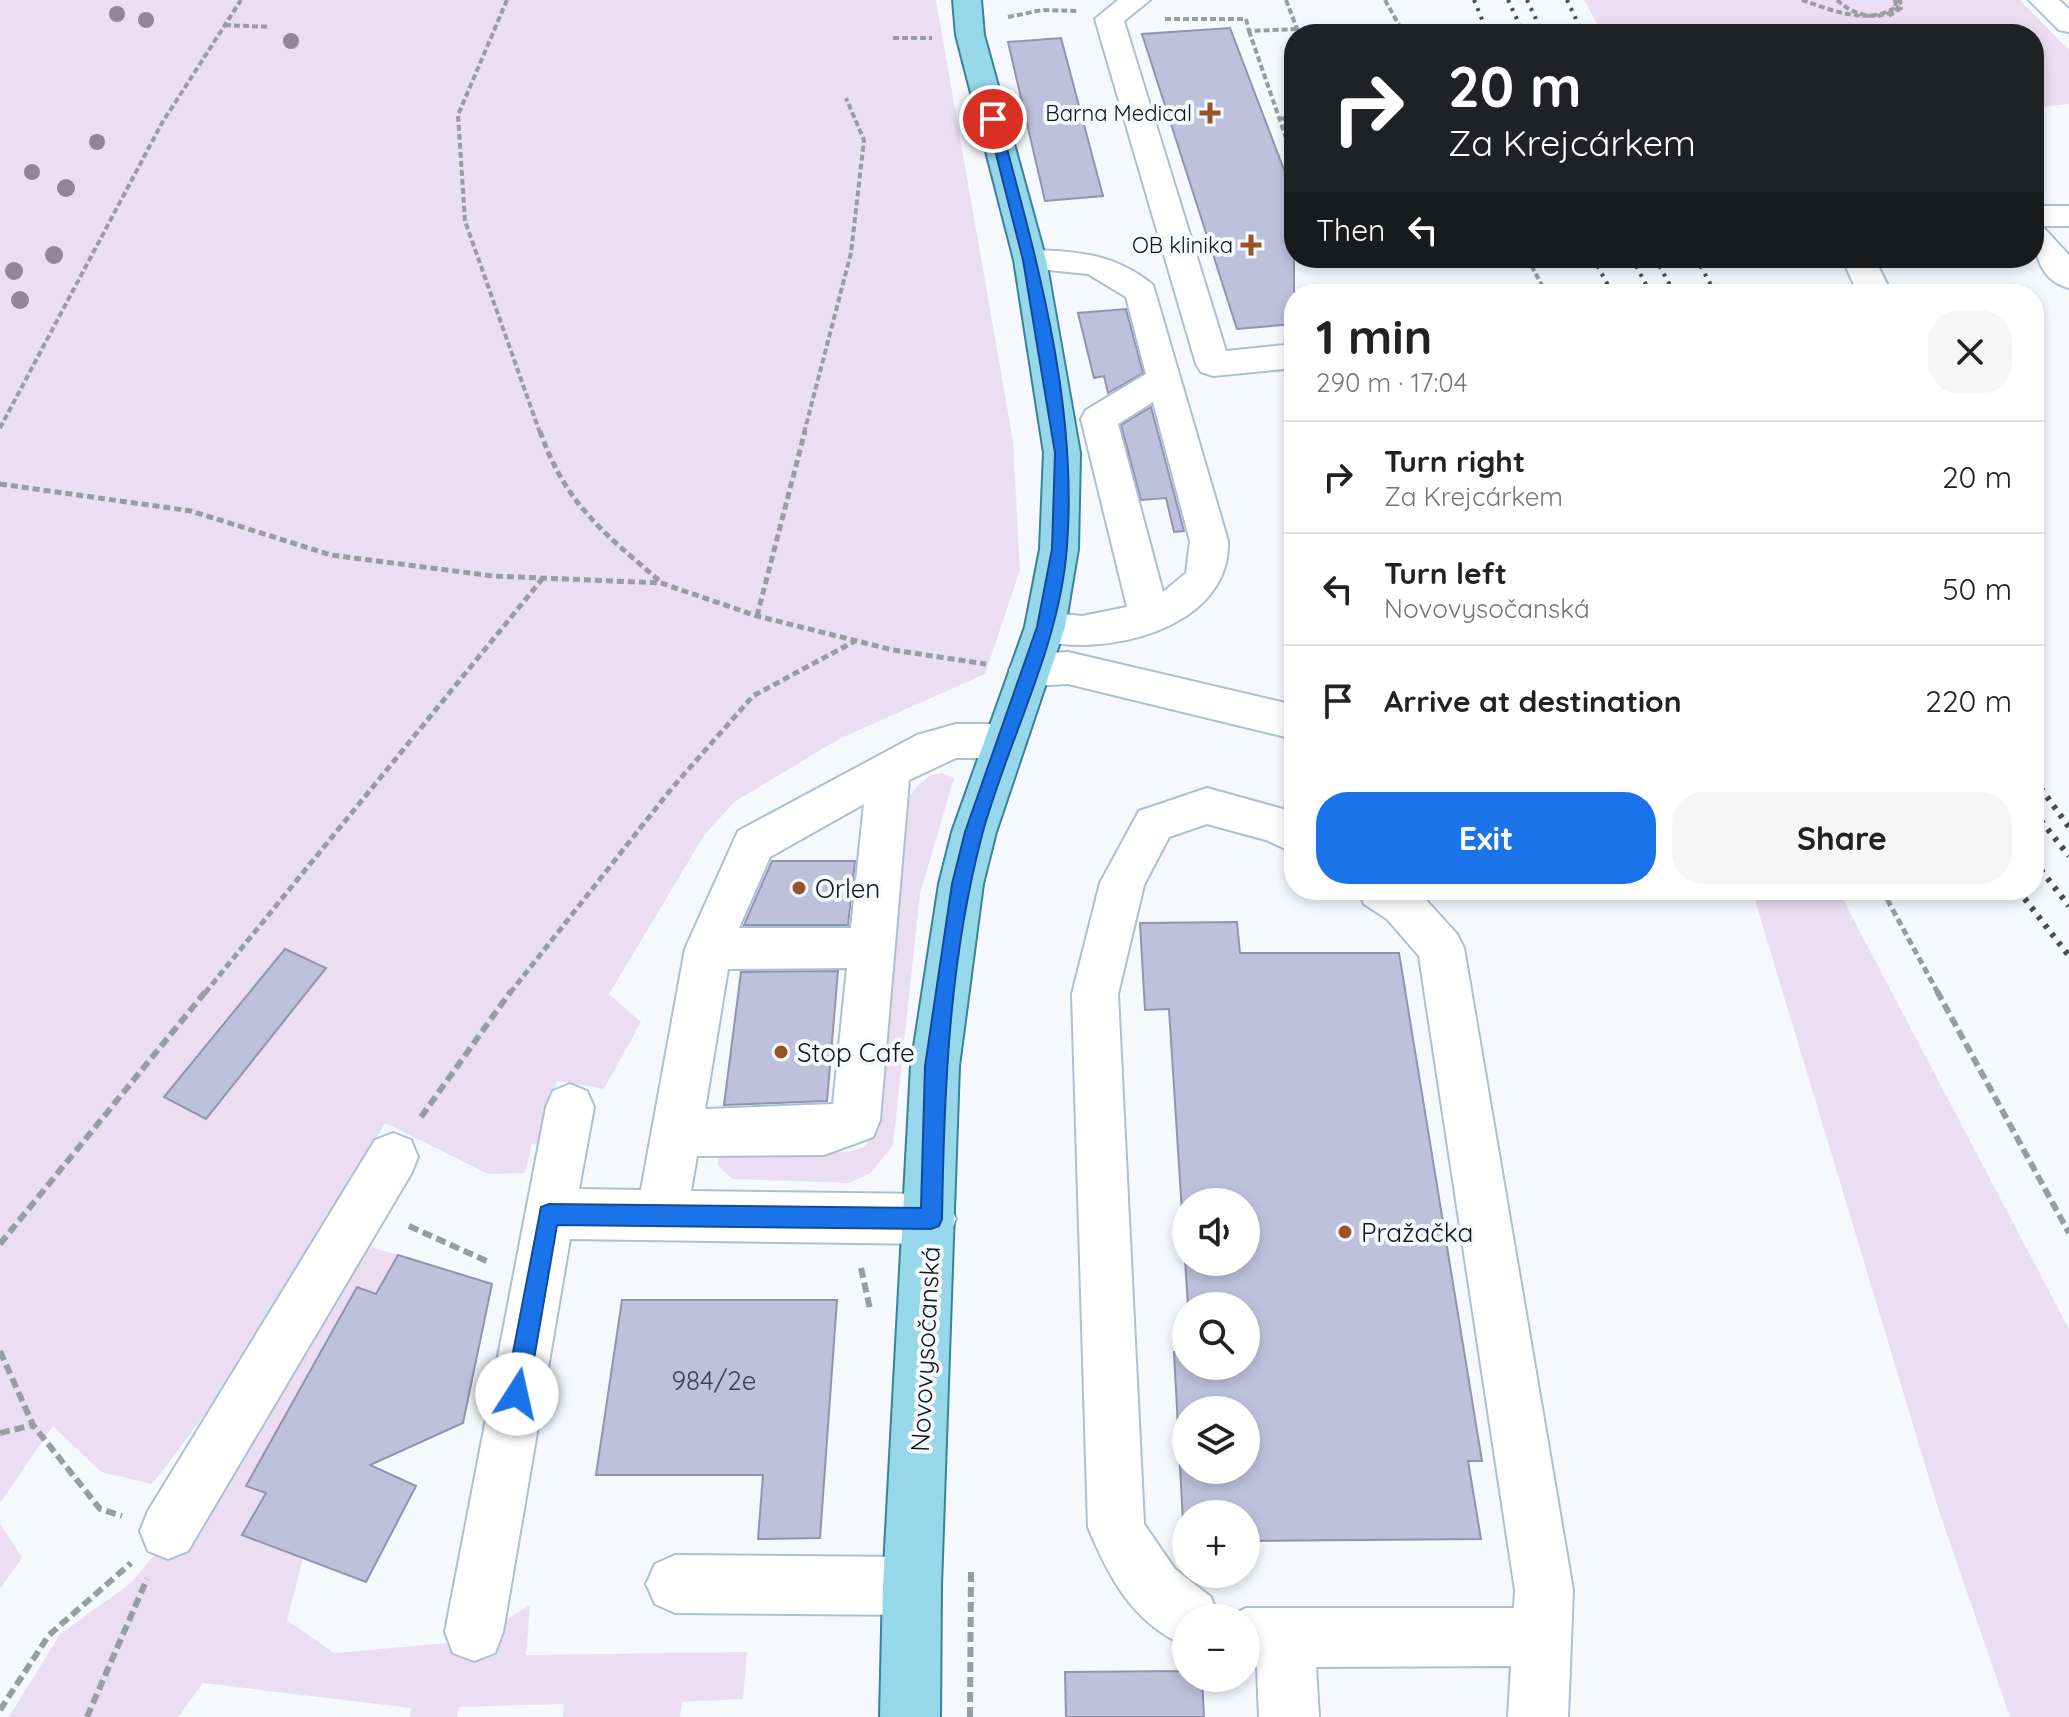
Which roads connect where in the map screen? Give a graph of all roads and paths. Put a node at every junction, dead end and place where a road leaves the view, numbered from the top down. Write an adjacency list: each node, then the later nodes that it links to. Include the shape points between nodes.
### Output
1 (241, 0): 14 (path)
2 (507, 0): 33 (path, via 458,115 465,221 549,458 590,522)
3 (967, 0): 26 (main road, Novovysočanská, via 970,35)
4 (1136, 0): 28 (street, via 1109,19 1213,364)
5 (1286, 0): 11 (path)
6 (1385, 0): 12 (path)
7 (1802, 0): 9 (path, bridge, via 1839,12 1886,14)
8 (1835, 0): 9 (path, bridge, via 1847,11 1880,17 1897,13)
9 (1898, 0)
10 (2043, 0): 13 (street)
11 (1295, 24)
12 (1398, 24)
13 (2069, 24)
14 (225, 25): 15 (path); 30 (path, via 162,123)
15 (270, 27)
16 (1249, 31): 21 (path)
17 (893, 38): 18 (path)
18 (936, 38)
19 (846, 98): 34 (path, via 864,140 851,253)
20 (1284, 118): 21 (path)
21 (1279, 119): 22 (path)
22 (1284, 133)
23 (2044, 216): 24 (street)
24 (2069, 216)
25 (2044, 246): 27 (street)
26 (1030, 260): 29 (street, via 1091,262 1121,274 1141,293); 36 (main road, Novovysočanská, via 1062,453 1059,549)
27 (2069, 277)
28 (1284, 357)
29 (1165, 378): 35 (street, via 1209,541 1208,567 1183,600); 35 (street, via 1099,419)
30 (0, 428)
31 (0, 484): 32 (path, via 191,511 331,555)
32 (543, 578): 33 (path); 54 (path)
33 (661, 583): 34 (path)
34 (757, 616): 37 (path)
35 (1149, 616): 36 (street, via 1078,632)
36 (1045, 627): 38 (main road, Novovysočanská)
37 (855, 641): 38 (path); 49 (path, via 753,696 672,788 512,990)
38 (1029, 670): 39 (street, via 1068,668); 40 (main road, Novovysočanská)
39 (1284, 720)
40 (1005, 741): 41 (street, via 956,741 932,747); 52 (main road, Novovysočanská, via 961,884 935,1066)
41 (889, 770): 45 (street); 46 (street, via 753,844)
42 (1284, 829): 64 (street, via 1207,806 1154,824 1122,883 1095,994 1116,1527 1137,1571)
43 (1395, 900): 67 (street, via 1441,948 1544,1590)
44 (1887, 900): 53 (path)
45 (872, 948): 46 (street); 48 (street, via 856,1120 824,1131)
46 (708, 949): 48 (street)
47 (570, 1107): 50 (street)
48 (675, 1133): 51 (street)
49 (393, 1157): 60 (street)
50 (549, 1214): 51 (street); 65 (street)
51 (662, 1215): 52 (street)
52 (931, 1219): 63 (main road, Novovysočanská)
53 (2069, 1233)
54 (0, 1244)
55 (855, 1263): 56 (path, via 864,1271)
56 (871, 1316)
57 (0, 1351): 58 (path)
58 (33, 1425): 59 (path); 60 (path, via 100,1509)
59 (0, 1433)
60 (168, 1531): 68 (path, via 49,1635); 69 (path)
61 (971, 1559): 71 (path)
62 (675, 1584): 63 (street)
63 (912, 1586): 70 (main road, Novovysočanská)
64 (1172, 1608)
65 (474, 1632)
66 (1265, 1637): 67 (street); 72 (street)
67 (1541, 1637): 73 (street)
68 (0, 1710)
69 (87, 1717)
70 (910, 1717)
71 (970, 1717)
72 (1289, 1717)
73 (1538, 1717)

